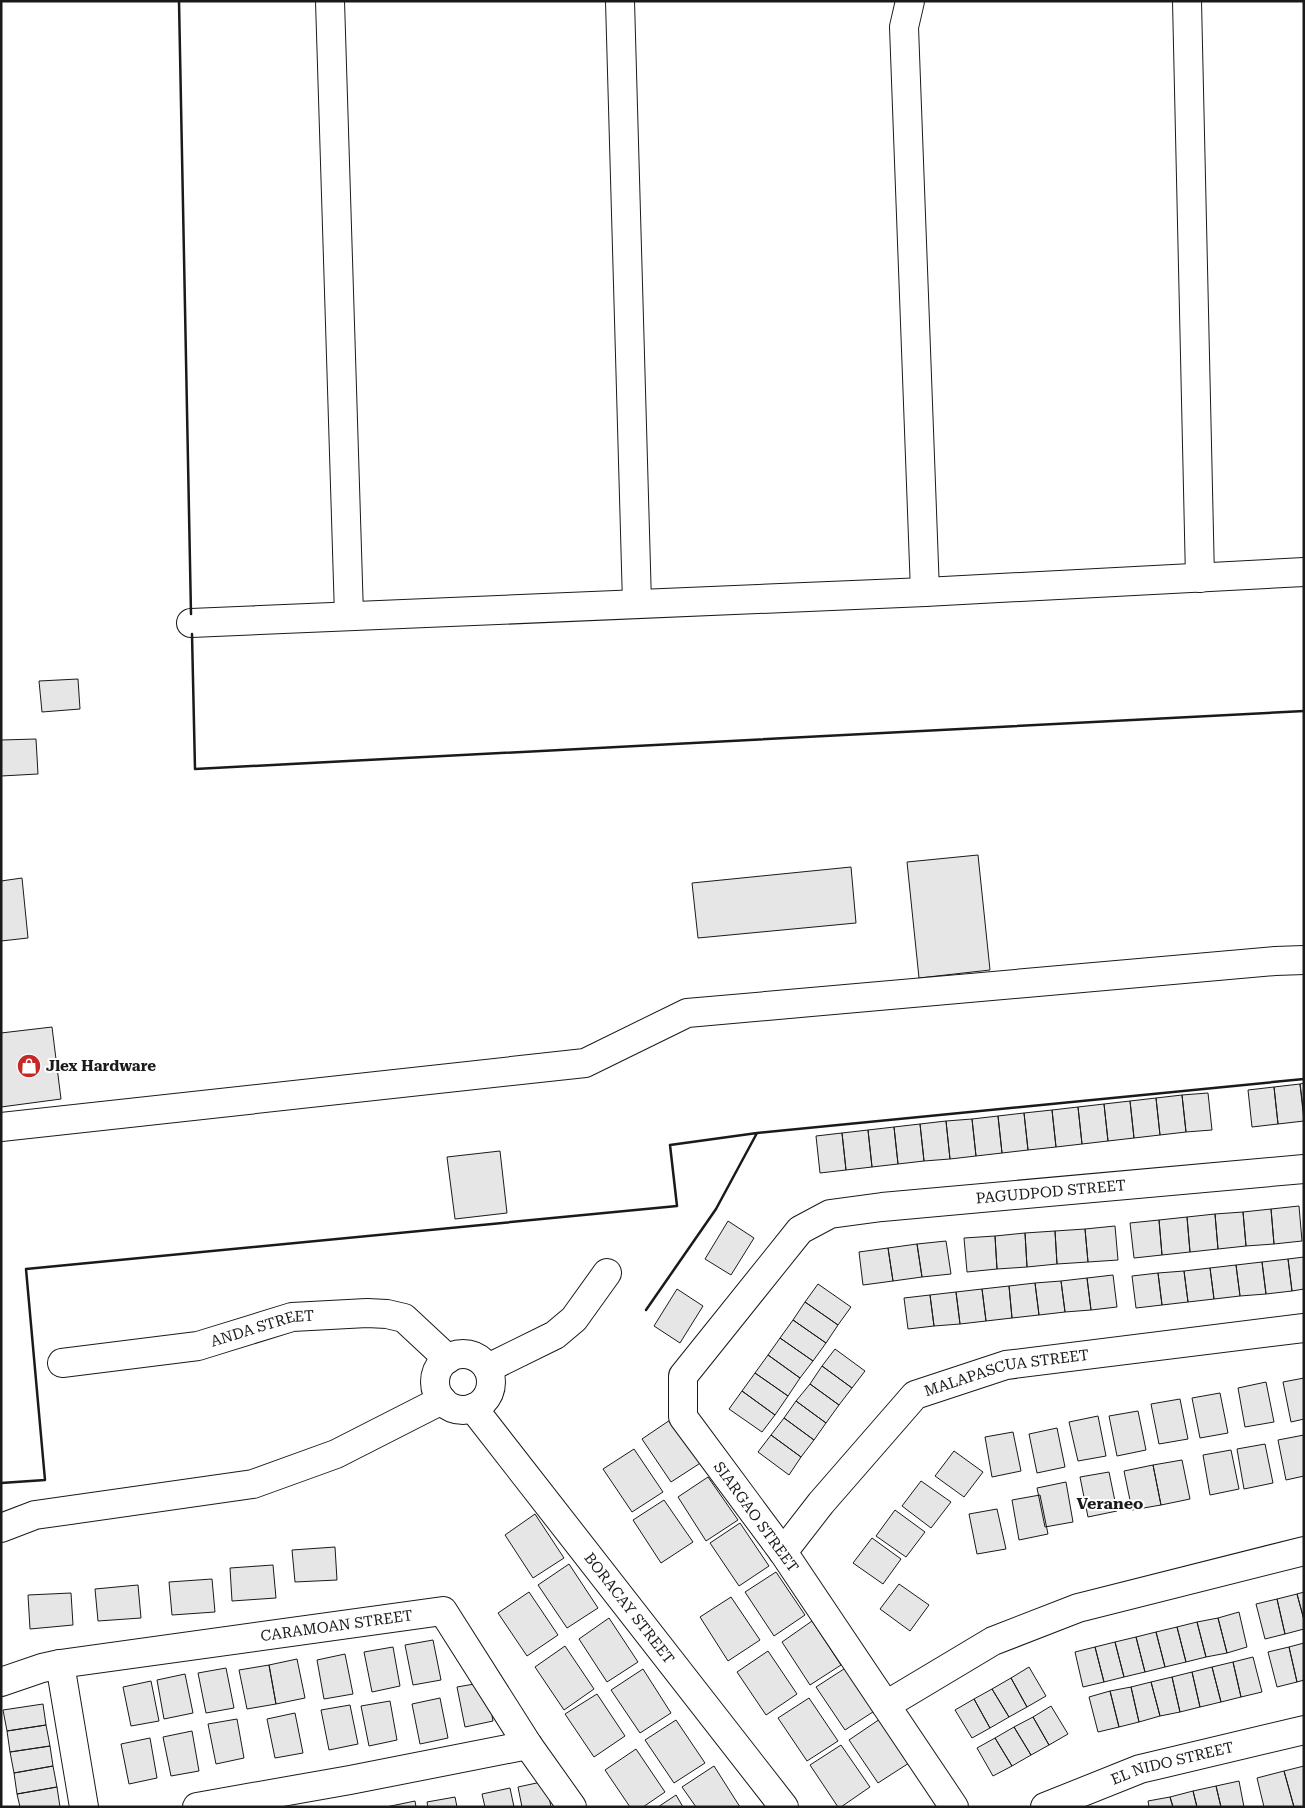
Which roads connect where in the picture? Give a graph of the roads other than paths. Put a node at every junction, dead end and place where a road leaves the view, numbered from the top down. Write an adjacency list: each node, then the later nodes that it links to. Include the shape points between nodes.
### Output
1 (330, 1): 9 (street)
2 (620, 1): 8 (street)
3 (910, 1): 7 (street, via 904,27)
4 (1187, 1): 6 (street)
5 (1304, 572): 6 (street)
6 (1200, 578): 7 (street)
7 (925, 592): 8 (street)
8 (637, 603): 9 (street)
9 (349, 616): 10 (street)
10 (191, 623)
11 (1304, 960): 12 (street, via 687,1013 585,1063)
12 (1, 1127)
13 (1304, 1169): 14 (street, PAGUDPOD STREET, via 882,1207 830,1214)
14 (800, 1230): 25 (street, SIARGAO STREET, via 683,1376 683,1417)
15 (607, 1273): 19 (street, via 574,1319 555,1335)
16 (1304, 1328): 25 (street, MALAPASCUA STREET, via 1006,1365 915,1395 820,1503)
17 (448, 1359): 18 (street, ANDA STREET, via 404,1318 367,1313 292,1317 198,1346); 19 (street, via 456,1355 474,1356); 20 (street, via 437,1374 437,1392)
18 (62, 1362)
19 (488, 1368): 21 (street, via 491,1387 488,1396)
20 (442, 1400): 21 (street, via 456,1409); 23 (street, via 336,1454 253,1484)
21 (473, 1408): 35 (street, BORACAY STREET)
22 (1, 1510): 23 (street)
23 (35, 1515): 24 (street)
24 (1, 1528)
25 (783, 1552): 29 (street, SIARGAO STREET)
26 (1304, 1552): 29 (street, via 1078,1608 993,1641)
27 (60, 1664): 28 (street, CARAMOAN STREET); 31 (street, CARAMOAN STREET, via 443,1611); 32 (street)
28 (1, 1682)
29 (886, 1706): 36 (street, SIARGAO STREET)
30 (1304, 1730): 37 (street, EL NIDO STREET, via 1140,1769)
31 (528, 1745): 33 (street); 34 (street, CARAMOAN STREET)
32 (84, 1807)
33 (197, 1807)
34 (572, 1807)
35 (784, 1807)
36 (954, 1807)
37 (1045, 1807)

